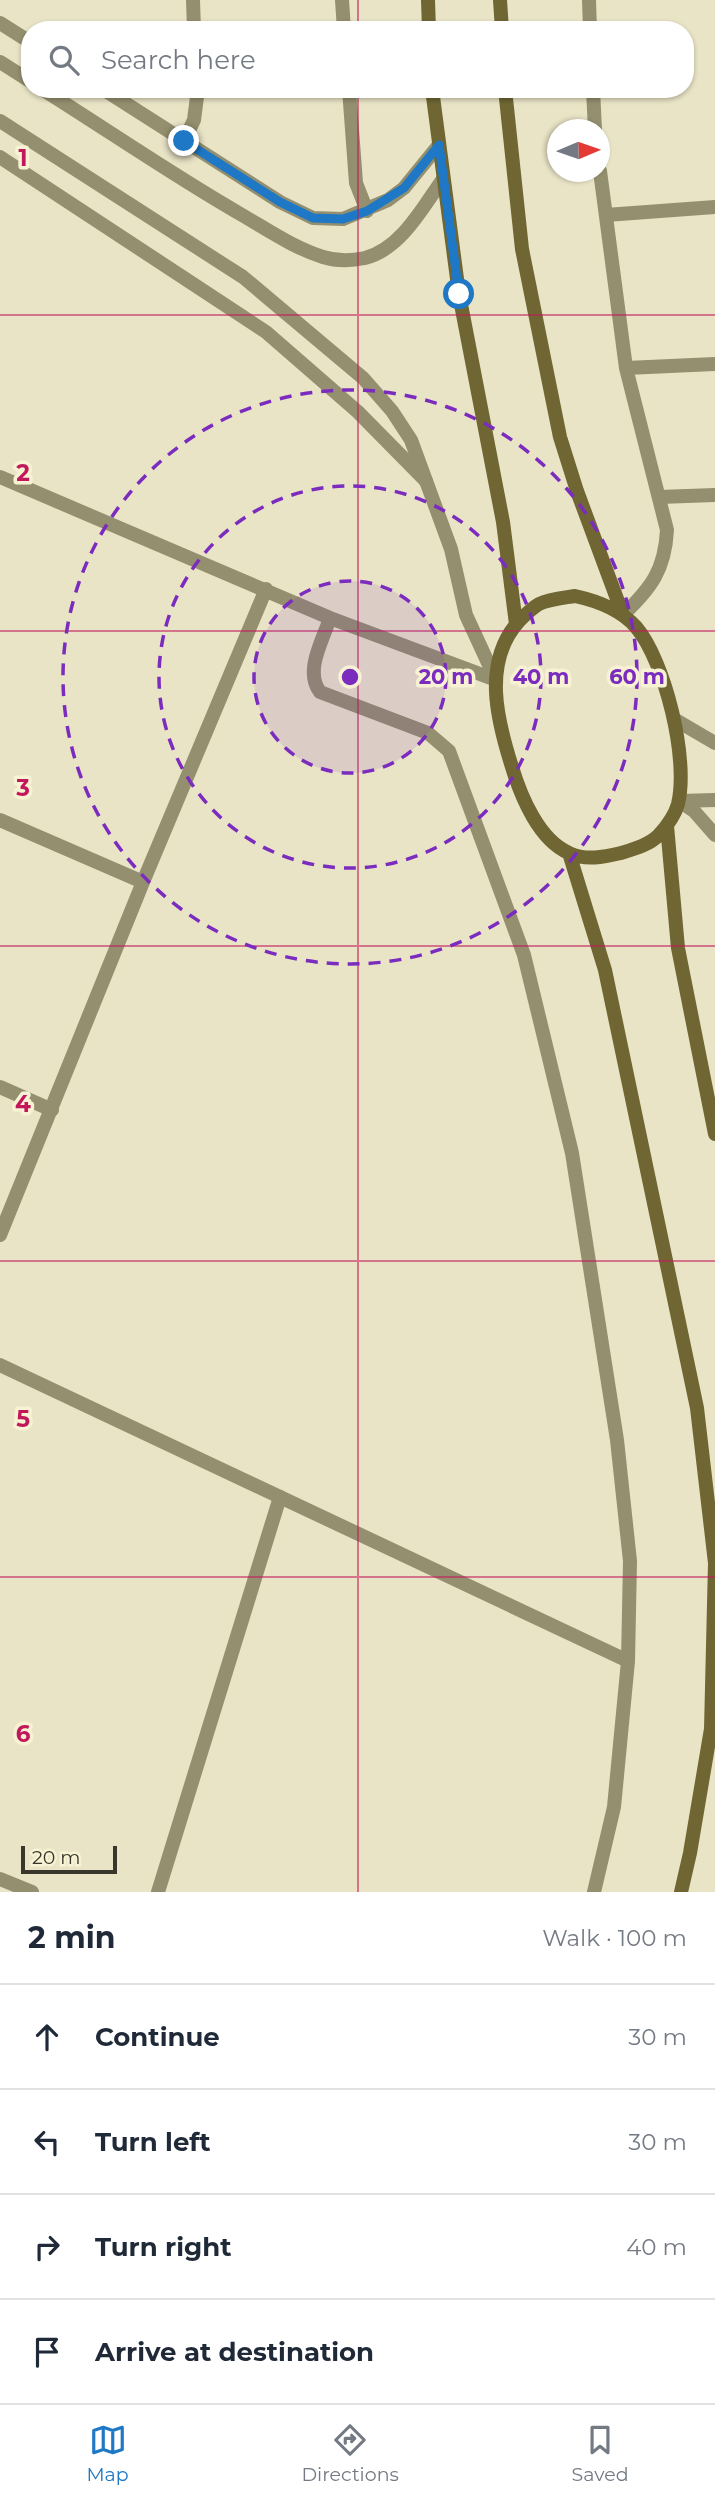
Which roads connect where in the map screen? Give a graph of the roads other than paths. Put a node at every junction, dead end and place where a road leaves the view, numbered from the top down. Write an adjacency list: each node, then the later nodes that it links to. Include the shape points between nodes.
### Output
1 (193, 0): 6 (street)
2 (342, 0): 7 (street)
3 (428, 0): 8 (main road)
4 (500, 0): 9 (main road)
5 (589, 0): 10 (street)
6 (194, 21)
7 (343, 21)
8 (429, 21)
9 (501, 21)
10 (590, 21)
11 (0, 23): 12 (street)
12 (21, 36)
13 (0, 62): 14 (street)
14 (21, 75)
15 (56, 98): 27 (street, via 223,204 324,258 344,261 379,252 411,225)
16 (117, 98): 24 (street)
17 (198, 98): 24 (street)
18 (350, 98): 30 (street, via 356,183)
19 (433, 98): 25 (main road)
20 (506, 98): 39 (main road, via 522,249 560,437)
21 (593, 98): 22 (street)
22 (594, 119)
23 (0, 121): 35 (street, via 243,277 314,335 393,411 411,440)
24 (184, 141): 30 (street, via 313,218 343,219)
25 (439, 145): 27 (main road); 30 (street, via 404,188)
26 (1, 159): 35 (street, via 266,332 358,412)
27 (443, 179): 41 (main road, via 459,294 503,522)
28 (602, 182): 31 (street)
29 (715, 207): 31 (street)
30 (367, 211)
31 (606, 215): 33 (street)
32 (715, 364): 33 (street)
33 (626, 368): 37 (street)
34 (0, 477): 38 (street)
35 (426, 481): 42 (street, via 451,549 466,615)
36 (715, 495): 37 (street)
37 (659, 497): 39 (street, via 667,530 666,551 644,595)
38 (266, 589): 40 (street); 51 (street)
39 (623, 615): 41 (main road, via 575,596 538,605); 43 (main road, via 647,643 660,669)
40 (330, 618): 42 (street); 58 (street, via 312,673 313,684 320,692 428,733 449,751 524,955 572,1153 617,1440 630,1561)
41 (516, 624): 42 (main road, via 498,660)
42 (496, 680): 50 (main road, via 498,718 518,786 539,826)
43 (674, 719): 44 (street); 46 (main road)
44 (715, 743)
45 (715, 800): 46 (street)
46 (679, 801): 48 (main road); 49 (street)
47 (0, 820): 51 (street)
48 (667, 826): 50 (main road, via 645,845 624,852 601,858); 54 (main road, via 678,948)
49 (715, 835)
50 (569, 853): 63 (main road, via 606,970 697,1408 715,1563 711,1729)
51 (143, 882): 53 (street)
52 (0, 1087): 53 (street)
53 (52, 1110): 55 (street)
54 (715, 1134)
55 (0, 1235)
56 (0, 1365): 57 (street)
57 (280, 1497): 58 (street); 61 (street)
58 (628, 1661): 62 (street, via 614,1807)
59 (0, 1879): 60 (street)
60 (32, 1892)
61 (158, 1892)
62 (594, 1892)
63 (681, 1892)

